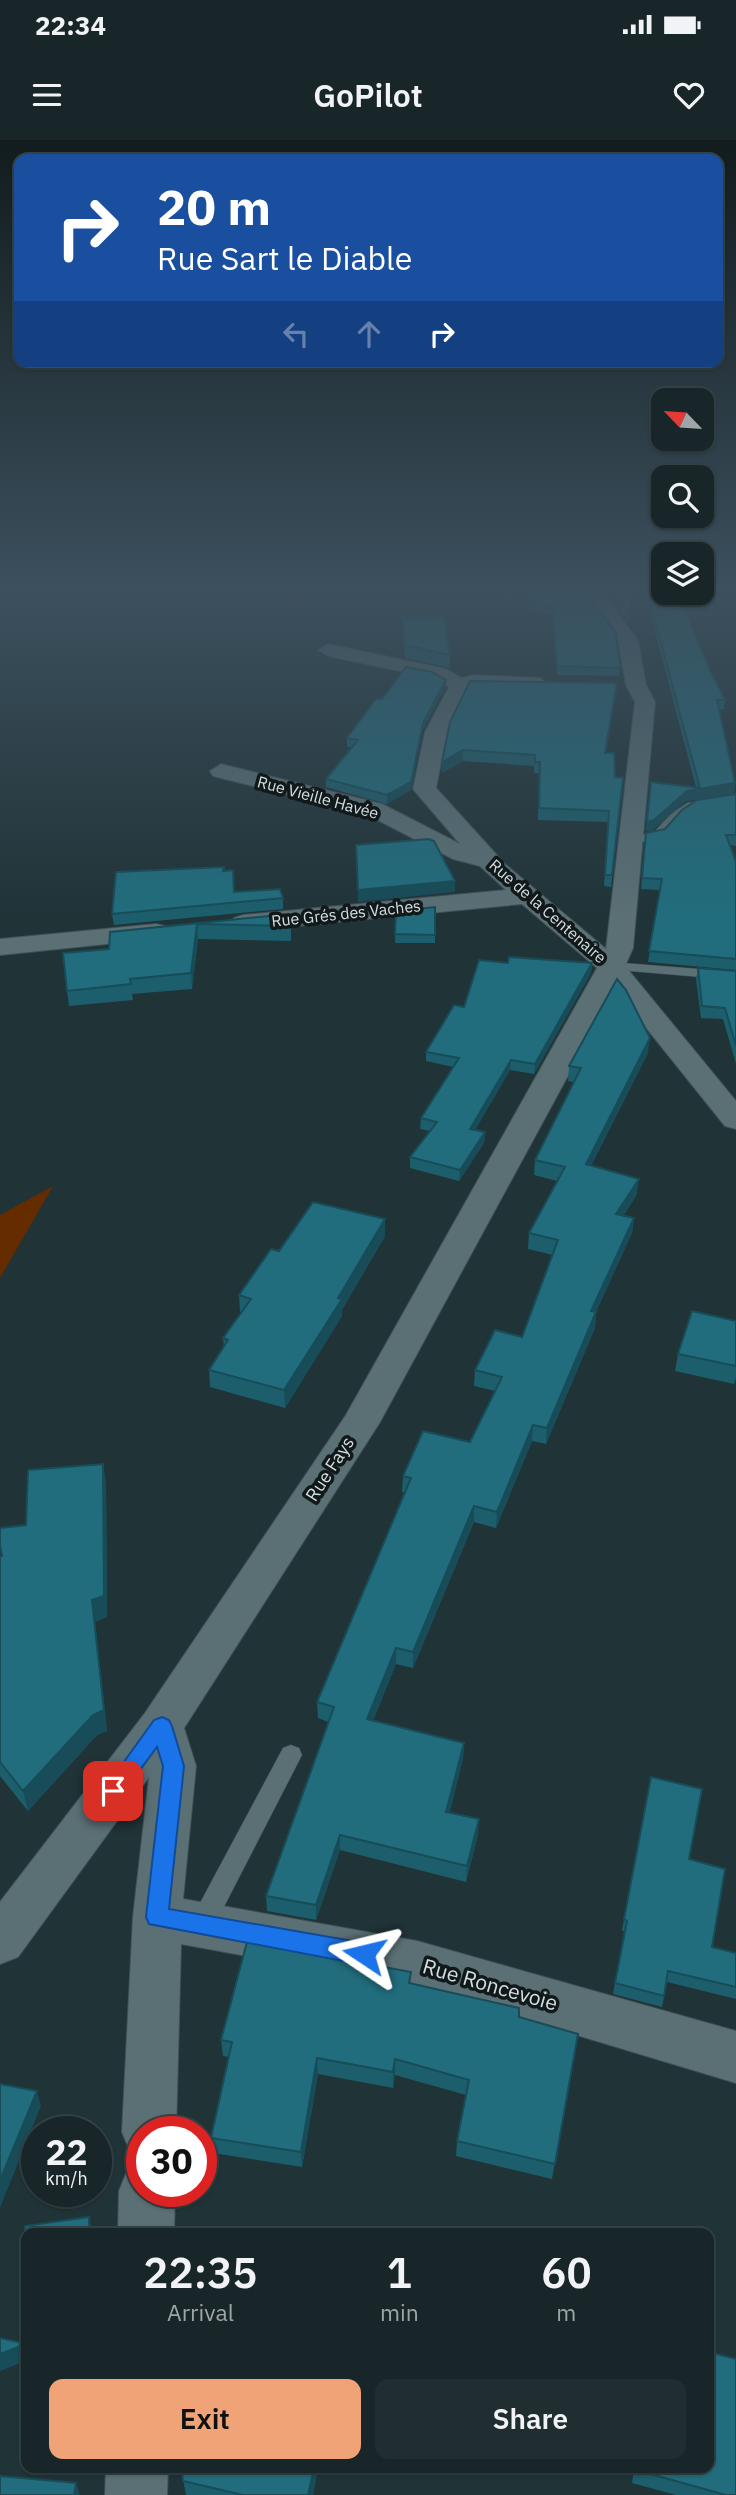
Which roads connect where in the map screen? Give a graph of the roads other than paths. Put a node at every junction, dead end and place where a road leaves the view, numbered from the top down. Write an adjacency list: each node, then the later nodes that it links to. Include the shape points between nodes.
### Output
1 (454, 697): 6 (street, Rue de la Centenaire, via 436,732 424,789)
2 (642, 697): 5 (street, Rue Fays)
3 (221, 771): 6 (street, Rue Vieille Havée, via 374,809 462,854)
4 (736, 798): 5 (lane, via 693,803 675,813 658,835)
5 (630, 837): 11 (street, Rue Fays, via 620,947)
6 (489, 861): 7 (street, Rue de la Centenaire)
7 (525, 896): 8 (street, Rue Grés des Vaches); 11 (street, Rue de la Centenaire)
8 (221, 925)
9 (180, 929): 10 (street)
10 (0, 947)
11 (611, 966): 12 (lane); 13 (street, Rue de la Centenaire); 14 (street, Rue Fays, via 362,1422)
12 (736, 976)
13 (736, 1120)
14 (162, 1726): 16 (street, via 173,1766); 17 (street, Rue Fays)
15 (291, 1755): 16 (lane)
16 (180, 1921): 18 (street, Rue Roncevoie, via 418,1964); 19 (street)
17 (0, 1941)
18 (736, 2057)
19 (151, 2116)
20 (147, 2207): 21 (street)
21 (146, 2228)
22 (137, 2473): 23 (street)
23 (136, 2495)

